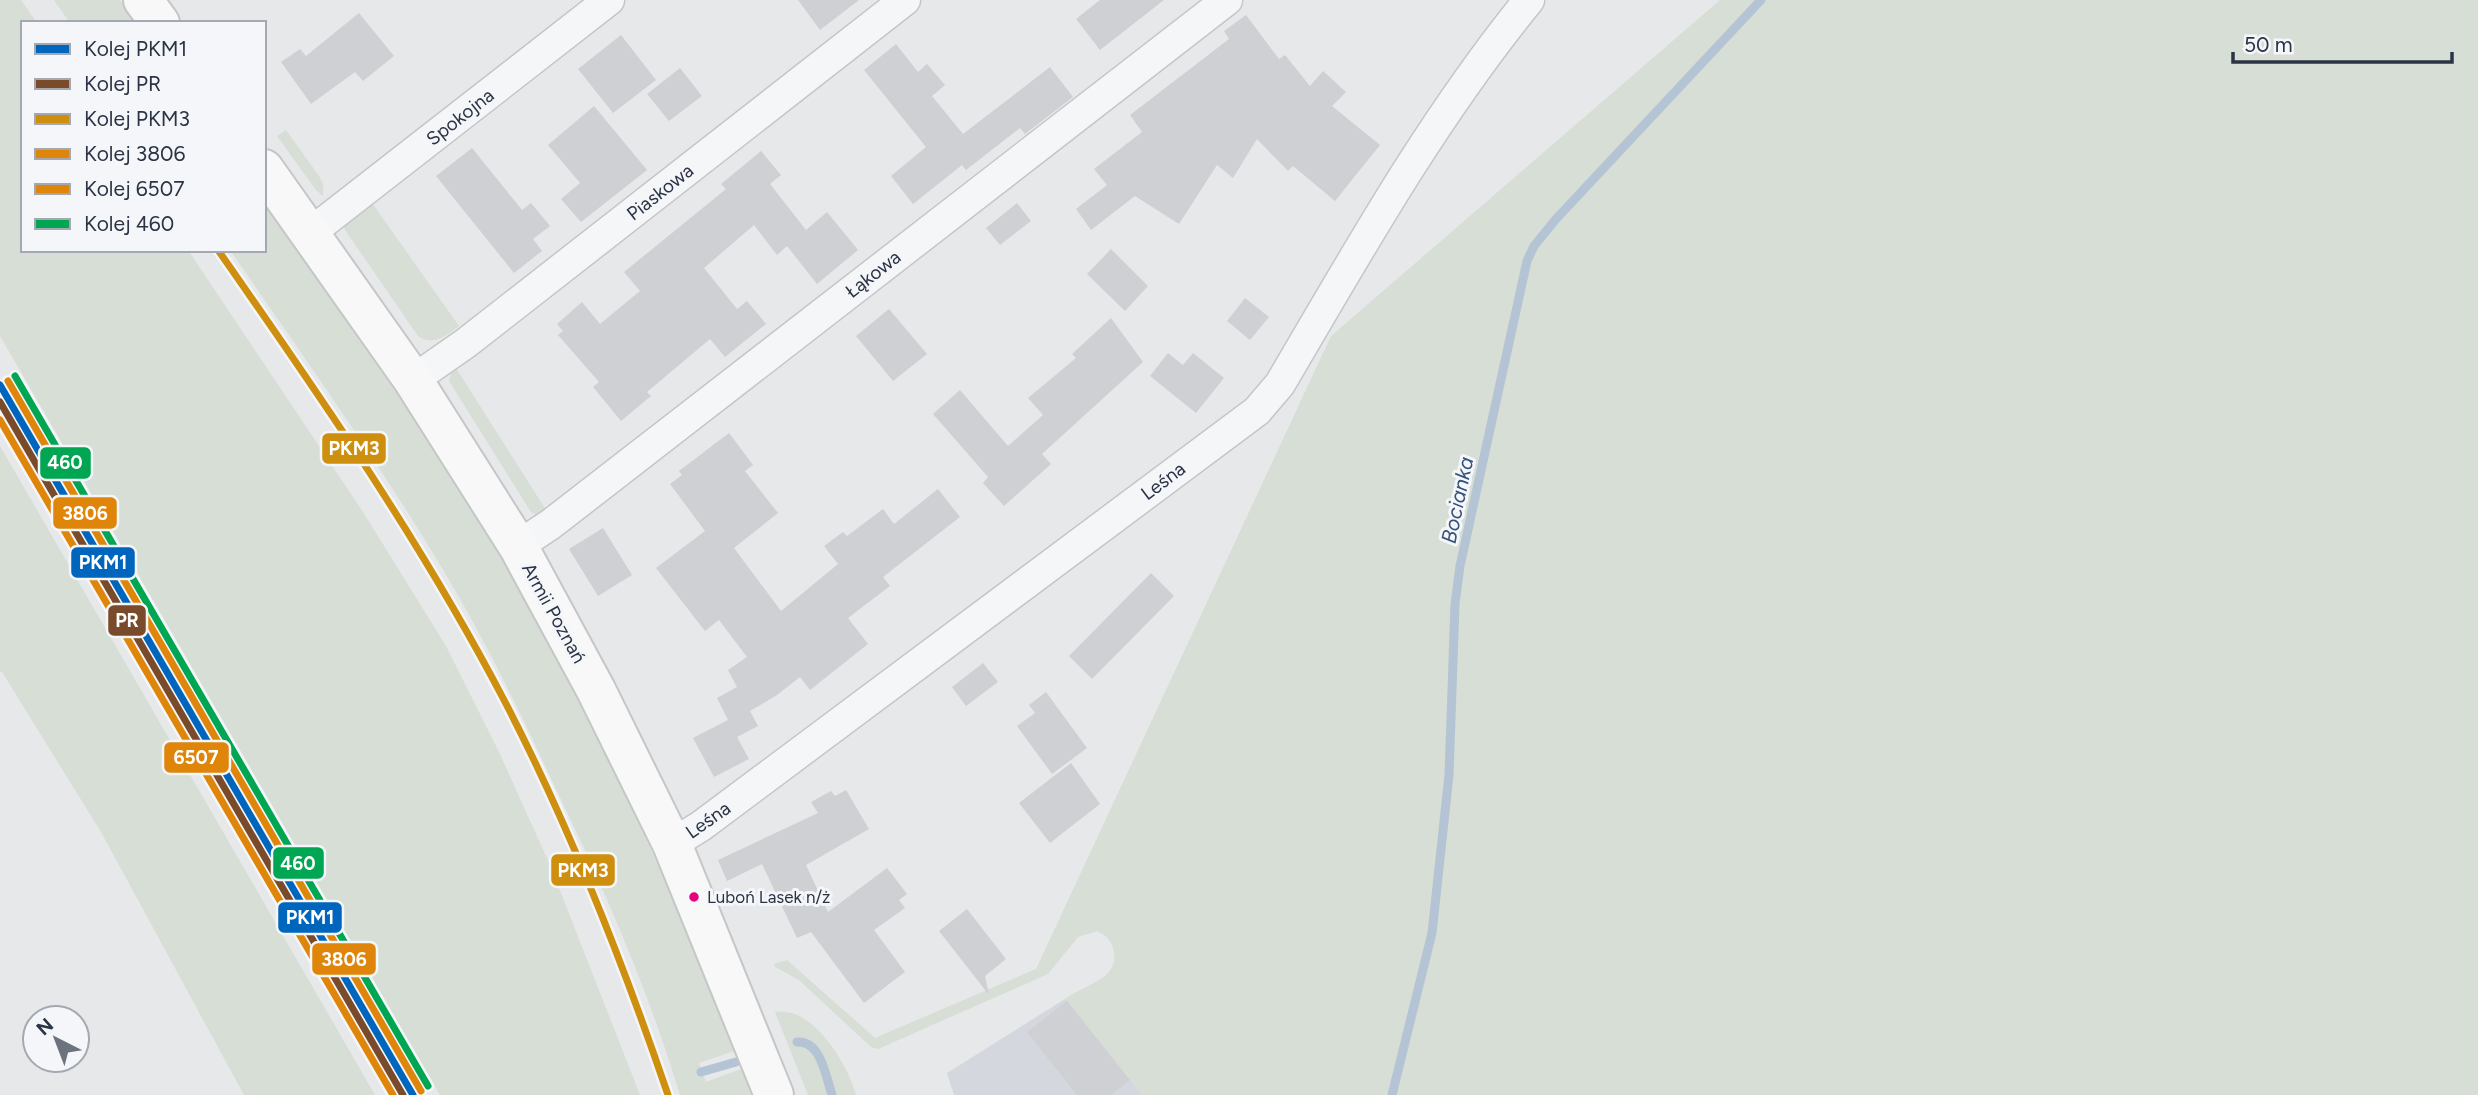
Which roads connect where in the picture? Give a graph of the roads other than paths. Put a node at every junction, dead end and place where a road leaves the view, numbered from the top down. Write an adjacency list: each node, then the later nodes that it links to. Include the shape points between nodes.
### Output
1 (609, 0): 6 (street, Spokojna)
2 (905, 0): 7 (street, Piaskowa)
3 (1227, 0): 8 (street, Łąkowa)
4 (1529, 0): 9 (street, Leśna, via 1457,96 1351,260 1280,384 1257,411)
5 (266, 172): 6 (main road, Armii Poznań)
6 (310, 233): 7 (main road, Armii Poznań)
7 (413, 380): 8 (main road, Armii Poznań)
8 (518, 546): 9 (main road, Armii Poznań)
9 (672, 844): 10 (main road, Armii Poznań)
10 (774, 1095)

